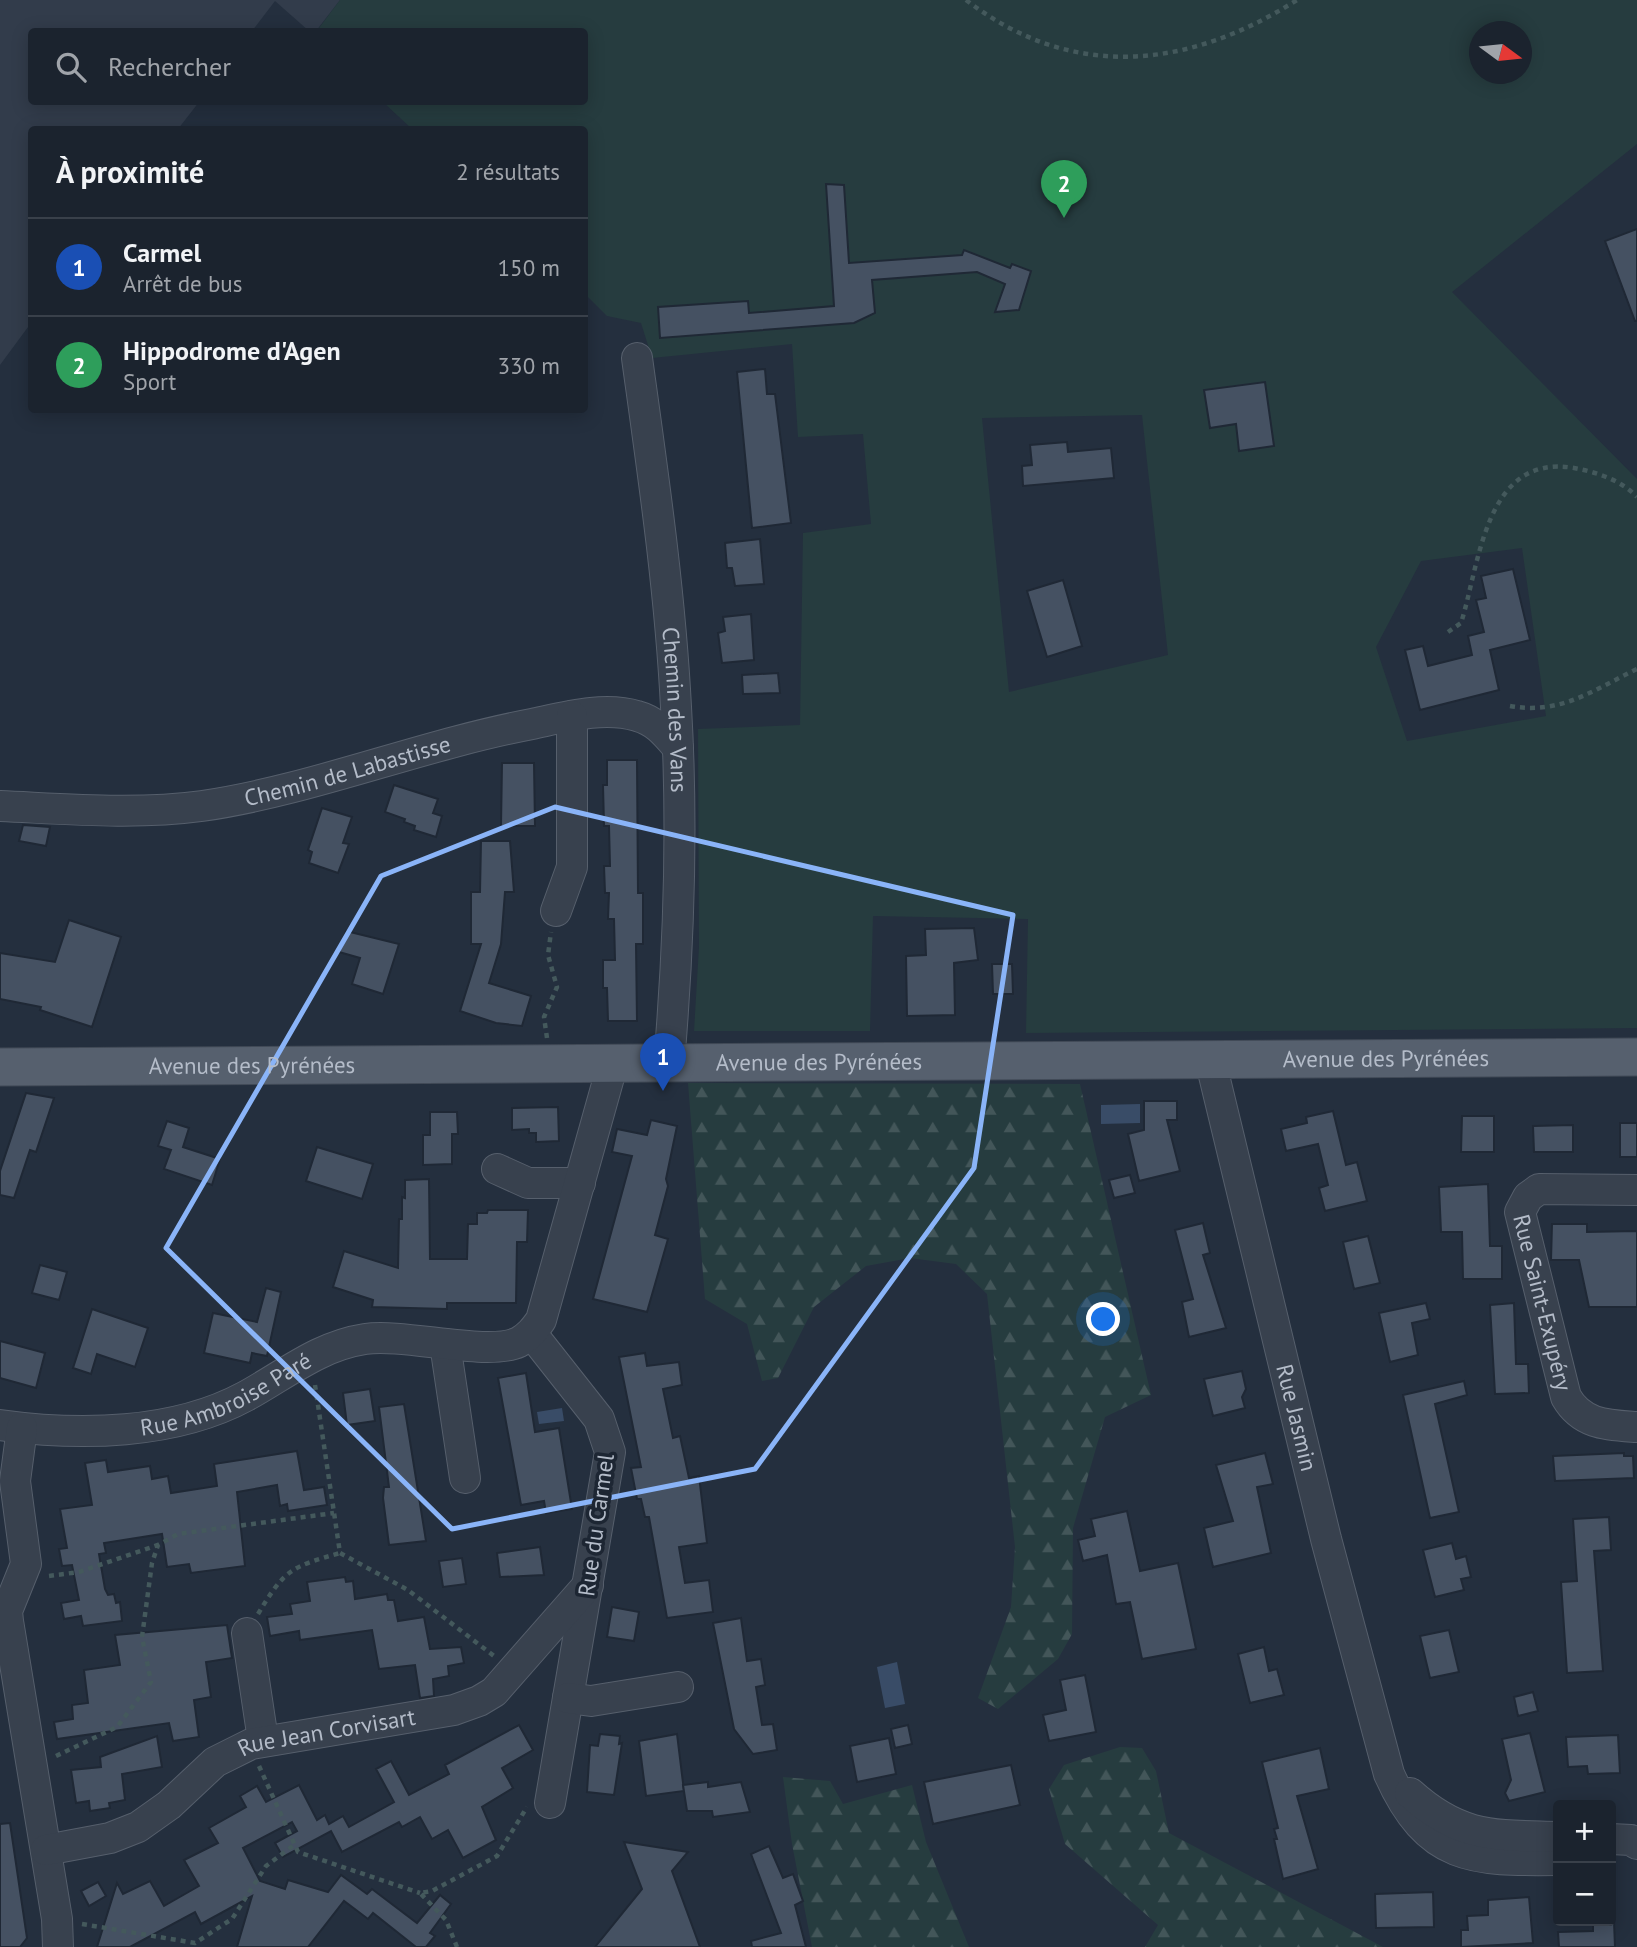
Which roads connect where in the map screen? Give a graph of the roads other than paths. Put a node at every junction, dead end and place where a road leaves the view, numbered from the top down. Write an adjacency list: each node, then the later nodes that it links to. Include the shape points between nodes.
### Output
1 (637, 358): 3 (street, Chemin des Vans, via 661,530)
2 (572, 716): 3 (street, Chemin de Labastisse, via 614,712 638,716 657,724); 4 (street, Chemin de Labastisse, via 469,736 204,805 105,811); 5 (street, via 572,867)
3 (678, 748): 9 (street, Chemin des Vans, via 678,957)
4 (0, 806)
5 (556, 911)
6 (1637, 1057): 7 (main road, Avenue des Pyrénées)
7 (1210, 1059): 9 (main road, Avenue des Pyrénées); 24 (street, Rue Jasmin, via 1326,1539)
8 (613, 1063): 9 (main road, Avenue des Pyrénées); 10 (main road, Avenue des Pyrénées); 12 (street)
9 (670, 1063)
10 (0, 1067)
11 (497, 1169): 12 (street, via 528,1183)
12 (580, 1183): 14 (street, via 541,1320)
13 (1637, 1190): 17 (street, Rue Saint-Exupéry, via 1539,1189 1520,1212 1566,1397 1582,1416 1598,1424)
14 (532, 1334): 15 (street, Rue Ambroise Paré, via 496,1346); 19 (street, Rue du Carmel, via 607,1435 608,1475)
15 (446, 1344): 16 (street, Rue Ambroise Paré, via 391,1336 335,1345 244,1397 187,1418 127,1429); 18 (street)
16 (11, 1427): 29 (street, via 24,1544 23,1578 7,1611)
17 (1637, 1427)
18 (466, 1478)
19 (588, 1585): 22 (street, Rue du Carmel); 23 (street, Rue Jean Corvisart, via 514,1672 479,1701 454,1710)
20 (247, 1633): 23 (street)
21 (678, 1687): 22 (street, via 590,1701)
22 (568, 1698): 25 (street, Rue du Carmel)
23 (257, 1742): 29 (street, Rue Jean Corvisart, via 207,1768 138,1827 110,1838)
24 (1389, 1774): 26 (street, via 1429,1810 1462,1828 1482,1834); 31 (street, Rue Jasmin, via 1416,1823 1458,1852 1496,1861)
25 (552, 1795)
26 (1553, 1837)
27 (1616, 1839): 28 (street)
28 (1637, 1844)
29 (46, 1850): 33 (street)
30 (1637, 1859): 32 (street)
31 (1553, 1860)
32 (1616, 1860)
33 (58, 1933)

